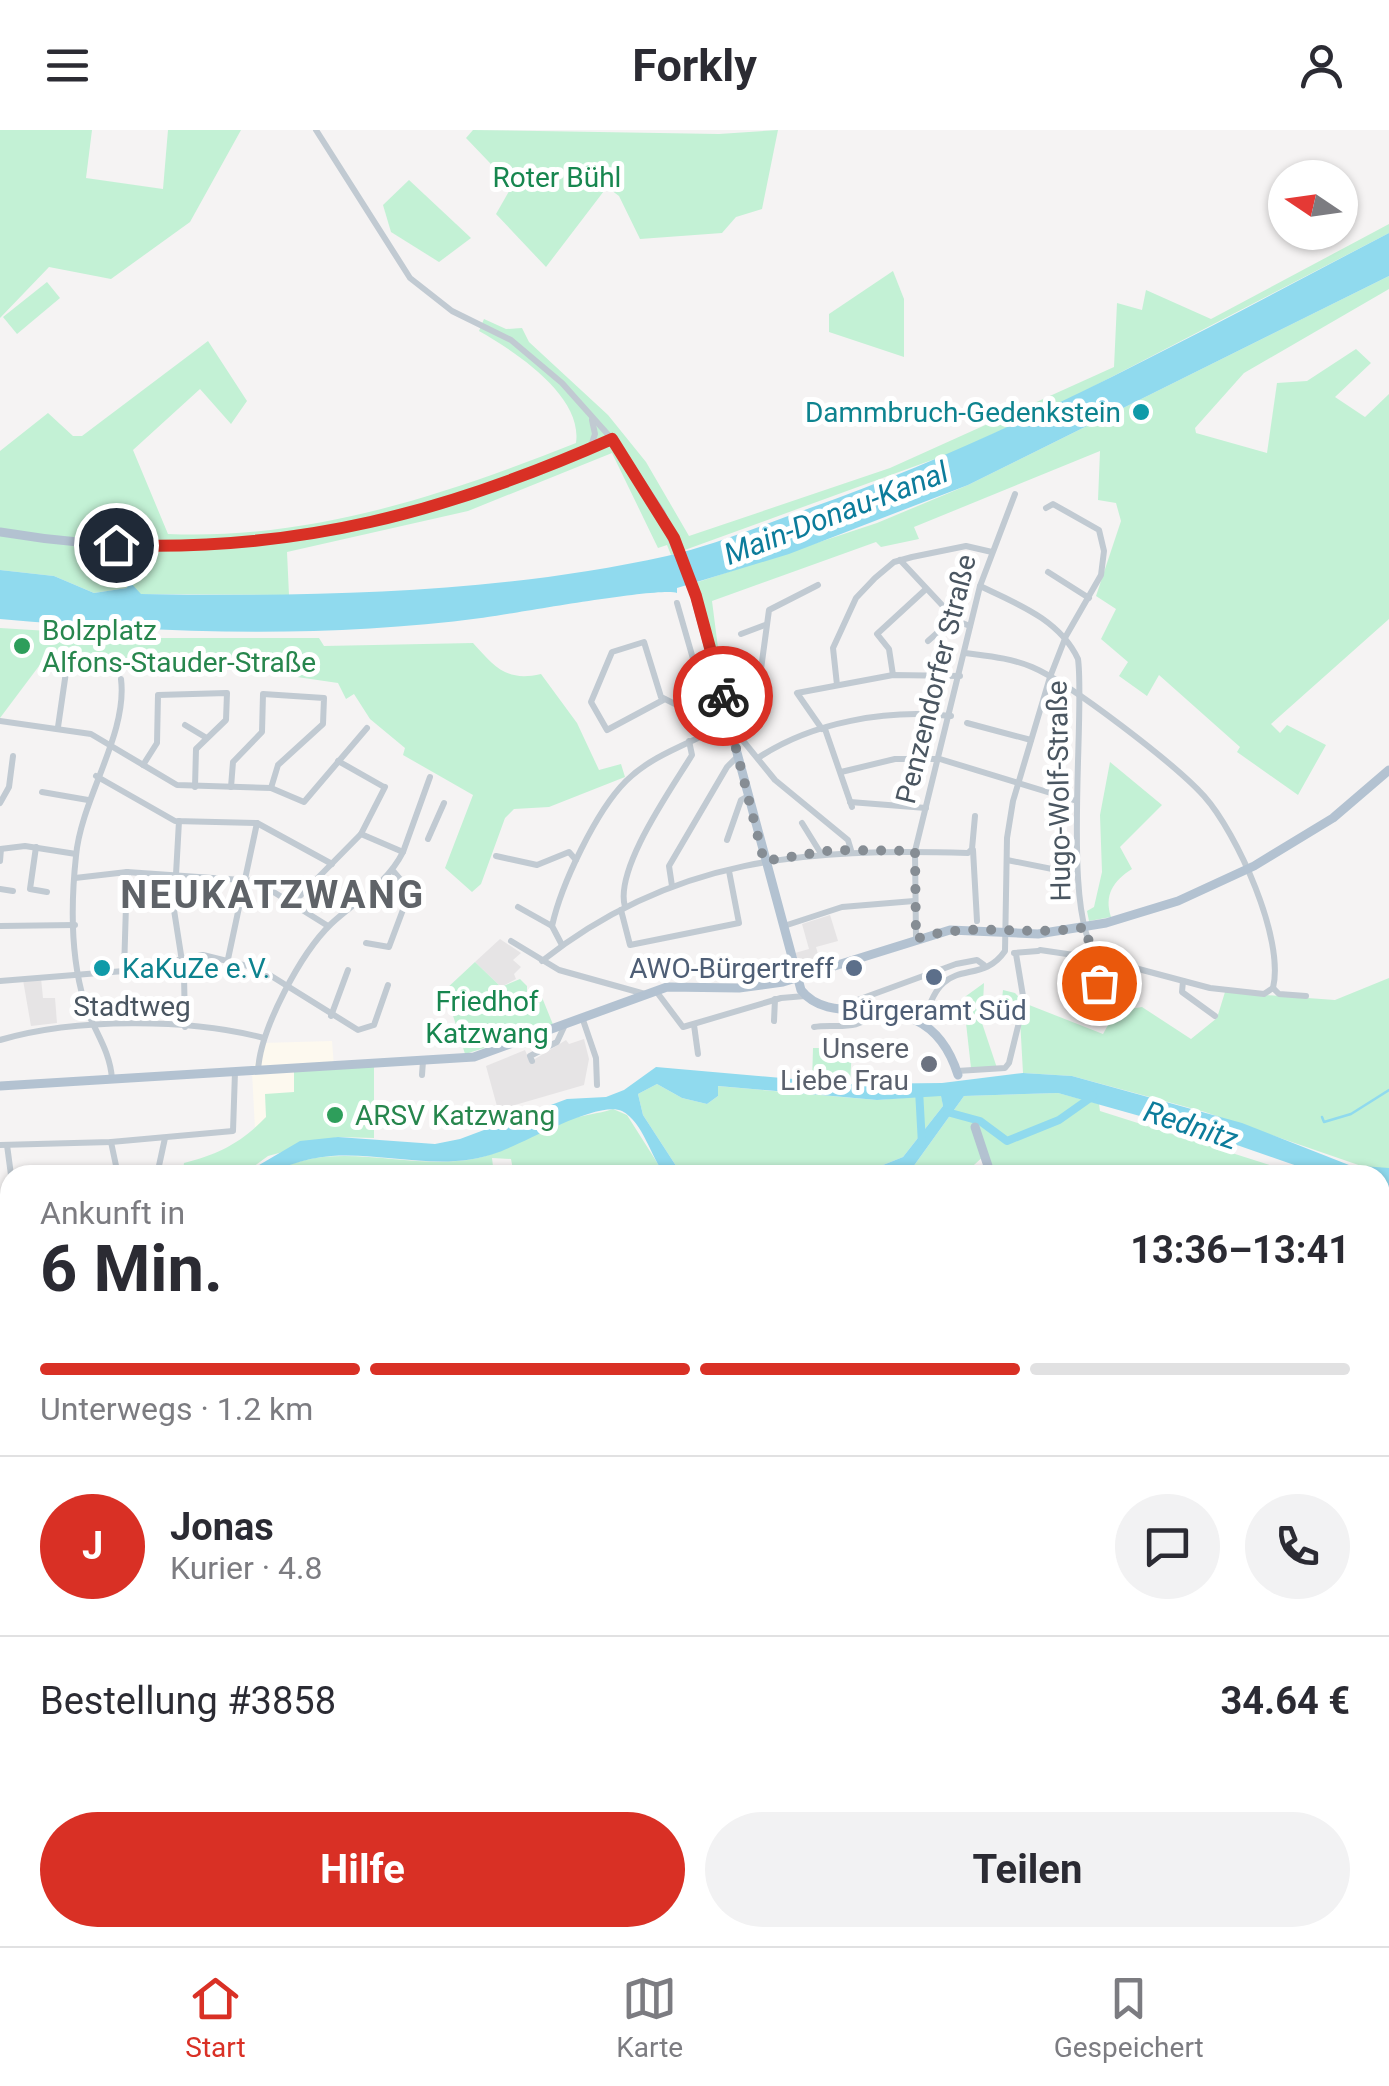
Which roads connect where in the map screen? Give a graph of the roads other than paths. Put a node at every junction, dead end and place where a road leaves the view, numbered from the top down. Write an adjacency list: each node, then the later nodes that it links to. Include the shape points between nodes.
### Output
1 (316, 130): 2 (street, via 414,282 452,311 505,336)
2 (587, 410): 3 (street); 4 (street, via 596,434)
3 (612, 439): 4 (main road); 29 (main road, via 674,538)
4 (587, 450): 7 (main road, via 428,510 291,538 152,546)
5 (1015, 494): 8 (street, Penzendorfer Straße)
6 (1046, 508): 14 (street, via 1054,504 1099,530 1104,564)
7 (0, 532)
8 (992, 552): 9 (street, via 960,546); 12 (street, Penzendorfer Straße)
9 (900, 560): 13 (street); 28 (street, via 856,598 831,654)
10 (1048, 572): 14 (street)
11 (818, 585): 17 (street, via 774,606)
12 (980, 586): 18 (street, Penzendorfer Straße); 20 (street)
13 (926, 589): 16 (street); 24 (street, via 878,634 889,649)
14 (1090, 598): 20 (street)
15 (678, 603): 32 (street, via 702,690)
16 (954, 618): 18 (street); 21 (street)
17 (765, 625): 19 (street); 29 (street, via 760,669)
18 (970, 626): 22 (street, Penzendorfer Straße)
19 (741, 634)
20 (1066, 636): 26 (street); 31 (street, Hugo-Wolf-Straße, via 1078,659)
21 (928, 641)
22 (964, 652): 25 (street, Penzendorfer Straße); 26 (street)
23 (66, 672): 38 (street)
24 (893, 675): 25 (street); 28 (street)
25 (960, 676): 33 (street, Penzendorfer Straße)
26 (1050, 676): 31 (street); 44 (street)
27 (121, 679): 46 (street)
28 (836, 684): 40 (street, via 797,693)
29 (719, 689): 36 (main road)
30 (665, 699): 30 (street, via 644,642 612,652 592,702 608,730); 32 (street)
31 (1080, 699): 64 (street, Hugo-Wolf-Straße); 92 (street, via 1204,796)
32 (693, 713): 41 (street)
33 (951, 716): 40 (street, via 881,716); 50 (street, Penzendorfer Straße)
34 (0, 721): 38 (street)
35 (967, 723): 44 (street)
36 (727, 724): 41 (street); 48 (main road)
37 (186, 725): 42 (street)
38 (58, 727): 46 (street)
39 (367, 728): 51 (street)
40 (824, 729): 49 (street); 54 (street)
41 (699, 736): 45 (street)
42 (205, 737): 52 (street, via 226,720 227,694 158,695 157,743); 58 (street, via 196,749)
43 (740, 737): 49 (street)
44 (1031, 740): 57 (street)
45 (689, 742): 86 (street, via 623,784); 106 (street, via 692,755 628,875)
46 (109, 743): 52 (street); 55 (street)
47 (13, 756): 66 (street, via 10,787)
48 (737, 757): 62 (main road); 99 (street, via 668,866)
49 (758, 758): 80 (street)
50 (940, 758): 54 (street, via 895,759); 57 (street); 68 (street, Penzendorfer Straße)
51 (338, 760): 60 (street, via 304,802); 74 (street, via 385,787)
52 (143, 766): 58 (street)
53 (1389, 770): 92 (main road, via 1333,818)
54 (842, 772): 68 (street, via 851,804)
55 (96, 776): 63 (street); 71 (street)
56 (430, 777): 67 (street)
57 (1018, 784): 64 (street); 87 (street)
58 (195, 787): 59 (street)
59 (231, 787): 60 (street); 60 (street, via 233,762 261,734 263,694 324,698 324,721 278,765)
60 (271, 788)
61 (42, 792): 63 (street)
62 (748, 796): 76 (street); 89 (main road)
63 (88, 800): 84 (street)
64 (1077, 801): 95 (street, Hugo-Wolf-Straße)
65 (444, 803): 69 (street)
66 (0, 804)
67 (421, 808): 69 (street); 82 (street)
68 (926, 808): 81 (street, Penzendorfer Straße)
69 (439, 816): 75 (street)
70 (976, 816): 79 (street)
71 (179, 821): 72 (street); 96 (street)
72 (257, 823): 90 (street); 98 (street)
73 (802, 824): 83 (street)
74 (361, 834): 82 (street); 90 (street)
75 (428, 839)
76 (728, 840)
77 (36, 847): 78 (street); 84 (street); 102 (street, via 30,889)
78 (1, 849): 88 (street)
79 (972, 849): 81 (street); 107 (street)
80 (851, 850): 81 (street); 83 (street)
81 (915, 851): 103 (street, Penzendorfer Straße)
82 (404, 852): 94 (street)
83 (820, 852): 89 (street)
84 (76, 854): 97 (street)
85 (496, 856): 86 (street, via 537,866 560,853)
86 (576, 860): 111 (street)
87 (1007, 860): 95 (street); 114 (street)
88 (0, 861)
89 (764, 861): 91 (street); 112 (main road)
90 (332, 864): 104 (street)
91 (728, 871): 99 (street); 106 (street, via 738,923 629,949)
92 (1246, 871): 113 (main road, via 1171,904); 135 (street, via 1264,914)
93 (127, 872): 96 (street); 97 (street); 127 (street)
94 (394, 872): 110 (street); 117 (street, via 410,891 404,914 390,947)
95 (1078, 874): 113 (street, Hugo-Wolf-Straße)
96 (175, 876): 98 (street); 121 (street)
97 (75, 878): 108 (street)
98 (244, 879): 104 (street); 122 (street)
99 (672, 886): 106 (street)
100 (0, 889): 101 (street)
101 (13, 891)
102 (47, 892)
103 (914, 901): 112 (street, via 827,910); 115 (street, Penzendorfer Straße)
104 (293, 903): 110 (street)
105 (518, 907): 111 (street)
106 (623, 908): 118 (street)
107 (977, 922)
108 (75, 925): 109 (street); 128 (street)
109 (0, 926)
110 (328, 926): 134 (street)
111 (552, 926): 118 (street)
112 (782, 926): 129 (main road)
113 (1086, 927): 114 (main road); 123 (street, Hugo-Wolf-Straße)
114 (1008, 931): 115 (main road, via 960,928); 119 (street)
115 (916, 939): 129 (main road)
116 (511, 940): 124 (street)
117 (366, 942)
118 (562, 945): 124 (street)
119 (1006, 951): 120 (street); 125 (street)
120 (1016, 954): 123 (street); 159 (street, via 1024,1002 1009,1063)
121 (182, 957): 122 (street); 127 (street); 149 (street)
122 (228, 959): 134 (street)
123 (1099, 960): 130 (street, Hugo-Wolf-Straße, via 1100,988); 132 (street)
124 (542, 961): 136 (street, via 585,980)
125 (984, 966): 140 (street, via 976,960 956,964); 146 (street, via 937,986)
126 (348, 970): 142 (street)
127 (124, 971): 128 (street)
128 (78, 975): 131 (street); 148 (street)
129 (798, 978): 136 (main road); 137 (main road)
130 (1072, 978)
131 (0, 980)
132 (1183, 981): 135 (street, via 1264,994); 143 (street, via 1182,992)
133 (388, 986): 142 (street, via 367,1029)
134 (288, 988): 142 (street); 152 (street)
135 (1273, 988): 138 (street)
136 (654, 994): 144 (main road); 147 (street, via 683,1027)
137 (805, 996): 139 (street); 140 (main road)
138 (1306, 996)
139 (775, 1000): 145 (street); 147 (street)
140 (840, 1006): 141 (main road)
141 (873, 1011): 146 (main road); 151 (street, via 868,1020 844,1027)
142 (331, 1016)
143 (1215, 1016)
144 (583, 1020): 150 (main road); 162 (street)
145 (774, 1021)
146 (924, 1024): 159 (main road, via 943,1040)
147 (694, 1025): 154 (street)
148 (94, 1026): 149 (street, Stadtweg); 153 (street, Stadtweg); 161 (street)
149 (184, 1027): 152 (street, Stadtweg)
150 (564, 1027): 155 (main road, via 486,1054); 156 (street, via 557,1042 530,1056)
151 (814, 1027)
152 (264, 1038): 157 (street)
153 (0, 1040)
154 (698, 1054)
155 (423, 1061): 157 (main road); 160 (street)
156 (532, 1061)
157 (258, 1071): 158 (main road)
158 (235, 1072): 161 (main road); 165 (street, via 234,1131)
159 (957, 1073)
160 (422, 1075)
161 (112, 1079): 163 (main road)
162 (597, 1085)
163 (0, 1086)
164 (975, 1127): 170 (main road)
165 (165, 1138): 166 (street); 169 (street)
166 (112, 1142): 167 (street); 168 (street)
167 (4, 1145)
168 (116, 1165)
169 (159, 1165)
170 (988, 1165)

